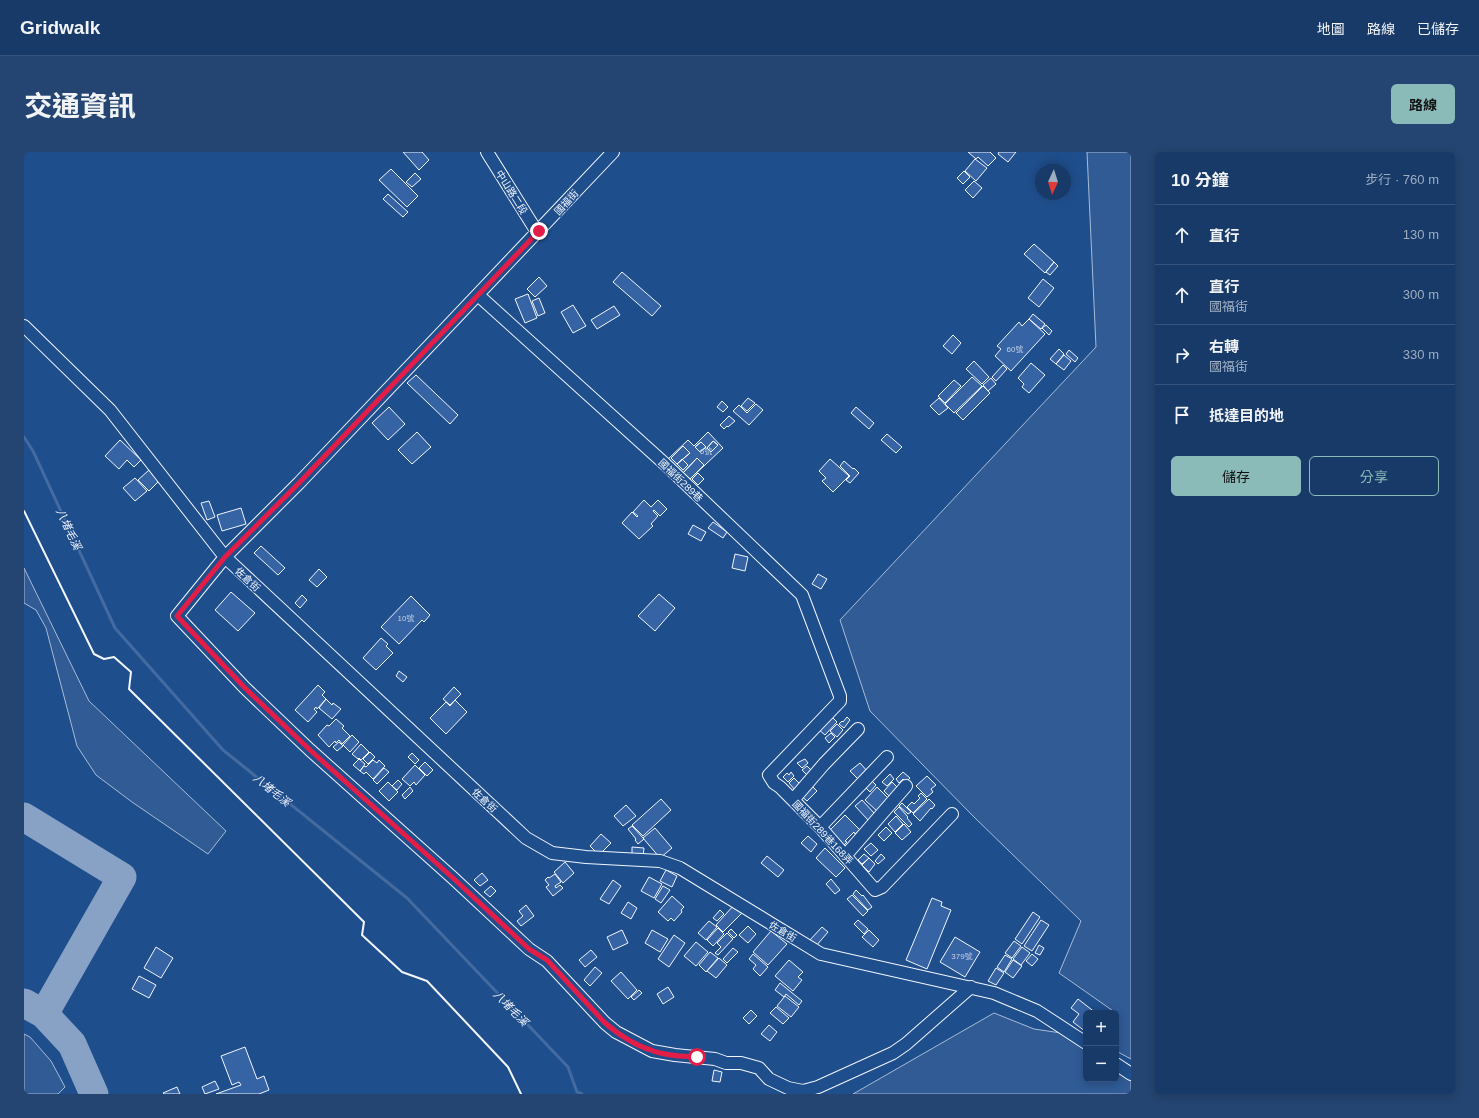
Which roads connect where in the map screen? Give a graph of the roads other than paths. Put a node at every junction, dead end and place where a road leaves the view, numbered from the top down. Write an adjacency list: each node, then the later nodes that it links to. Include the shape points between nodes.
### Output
1 (487, 152): 3 (street, 中山路二段)
2 (613, 152): 3 (street, 國福街)
3 (537, 232): 4 (street, 國福街)
4 (478, 295): 6 (street, 國福街); 7 (street, 國福街289巷, via 665,464 802,596)
5 (24, 326): 6 (street, 佐倉街, via 110,410)
6 (225, 557): 15 (street, 佐倉街, via 526,838 552,853 660,862 680,868 821,954); 15 (street, 國福街, via 177,616 245,688 310,750 529,949 547,960 616,1032 652,1051 715,1059 726,1063 741,1063 759,1068 769,1079 788,1088 803,1091 818,1087 893,1053)
7 (840, 696): 11 (street, 國福街289巷168弄, via 840,702 769,775)
8 (858, 730): 11 (street)
9 (887, 757): 13 (street)
10 (906, 786): 14 (street)
11 (793, 800): 13 (street, 國福街289巷168弄)
12 (952, 814): 14 (street, 國福街289巷168弄, via 882,886 875,890)
13 (820, 828): 14 (street, 國福街289巷168弄)
14 (845, 856)
15 (971, 987): 16 (street, 佐倉街, via 994,993 1037,1011)
16 (1083, 1041)
17 (1119, 1066): 18 (street)
18 (1131, 1074)

